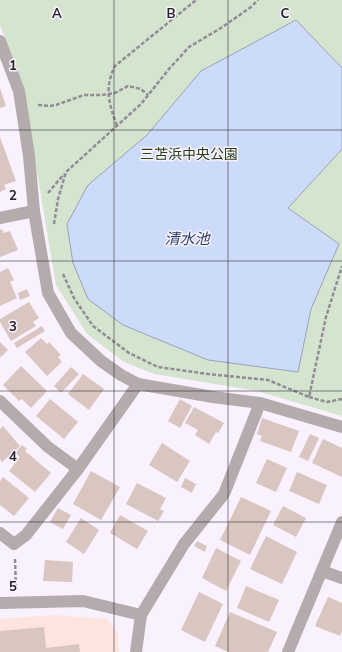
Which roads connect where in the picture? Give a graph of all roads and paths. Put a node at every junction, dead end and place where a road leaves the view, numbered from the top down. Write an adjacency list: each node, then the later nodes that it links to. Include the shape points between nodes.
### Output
1 (196, 0): 4 (path, via 115,66)
2 (258, 0): 5 (path, via 221,28 189,47)
3 (0, 43): 6 (street, via 19,91)
4 (108, 94): 5 (path, via 128,86 141,89); 6 (path, via 84,95 50,106 32,105); 7 (path, via 108,102)
5 (148, 95): 7 (path)
6 (21, 108): 8 (street)
7 (117, 126): 10 (path, via 66,172)
8 (34, 211): 9 (street); 13 (street, via 48,292 70,333 102,361)
9 (0, 218)
10 (53, 230)
11 (342, 266): 14 (path, via 326,317)
12 (61, 271): 14 (path, via 74,298 93,326 129,353 158,367 268,380)
13 (138, 384): 17 (street); 19 (street)
14 (309, 397): 15 (path, via 327,402)
15 (342, 399)
16 (0, 401): 19 (street, via 48,447)
17 (260, 403): 18 (street); 27 (street, via 224,494 184,544)
18 (342, 428)
19 (78, 469): 22 (street, via 26,535)
20 (342, 522): 23 (street)
21 (0, 533): 22 (street)
22 (14, 544): 26 (path)
23 (322, 571): 24 (street); 29 (street)
24 (342, 578)
25 (0, 602): 26 (street)
26 (16, 602): 27 (street, via 83,601)
27 (141, 615): 28 (street)
28 (136, 652)
29 (288, 652)

